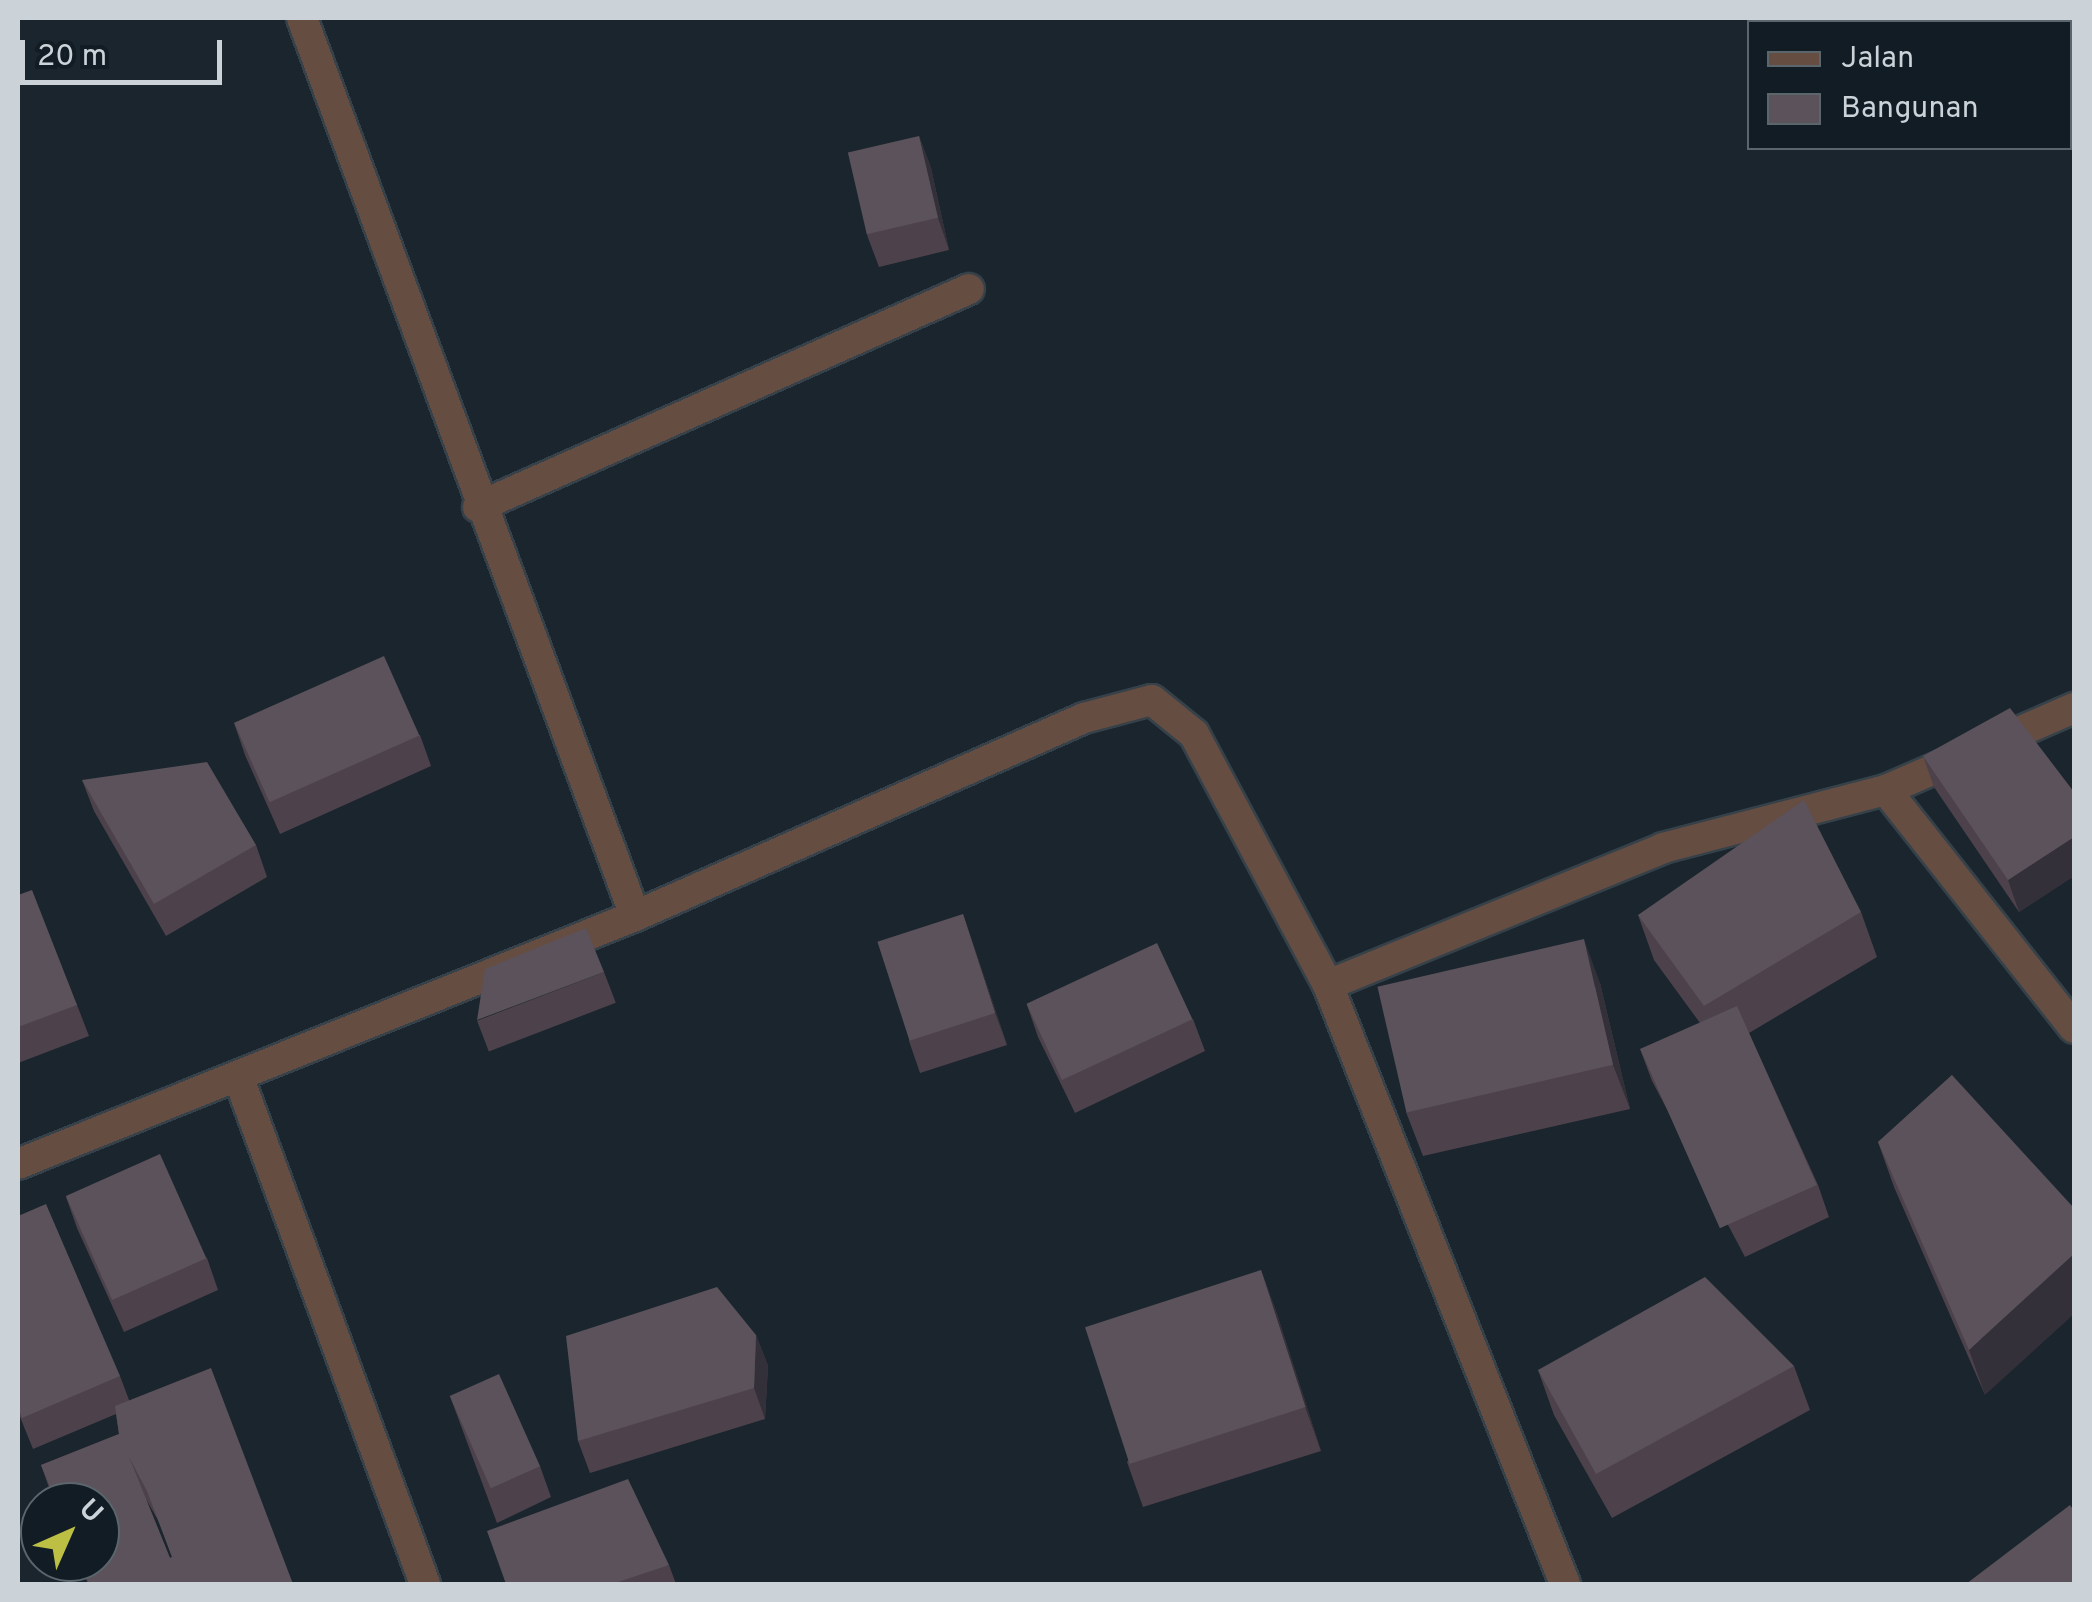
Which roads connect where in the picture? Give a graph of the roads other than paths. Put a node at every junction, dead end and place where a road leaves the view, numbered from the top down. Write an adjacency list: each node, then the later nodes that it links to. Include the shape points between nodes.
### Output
1 (302, 18): 3 (street)
2 (969, 289): 3 (street)
3 (478, 507): 6 (street)
4 (2074, 708): 5 (street)
5 (1886, 790): 7 (street, via 1663,848); 8 (street)
6 (635, 916): 7 (street, via 1084,718 1152,700 1194,734); 9 (street)
7 (1328, 985): 12 (street)
8 (2074, 1028)
9 (238, 1076): 10 (street); 11 (street)
10 (18, 1164)
11 (425, 1584)
12 (1565, 1584)

